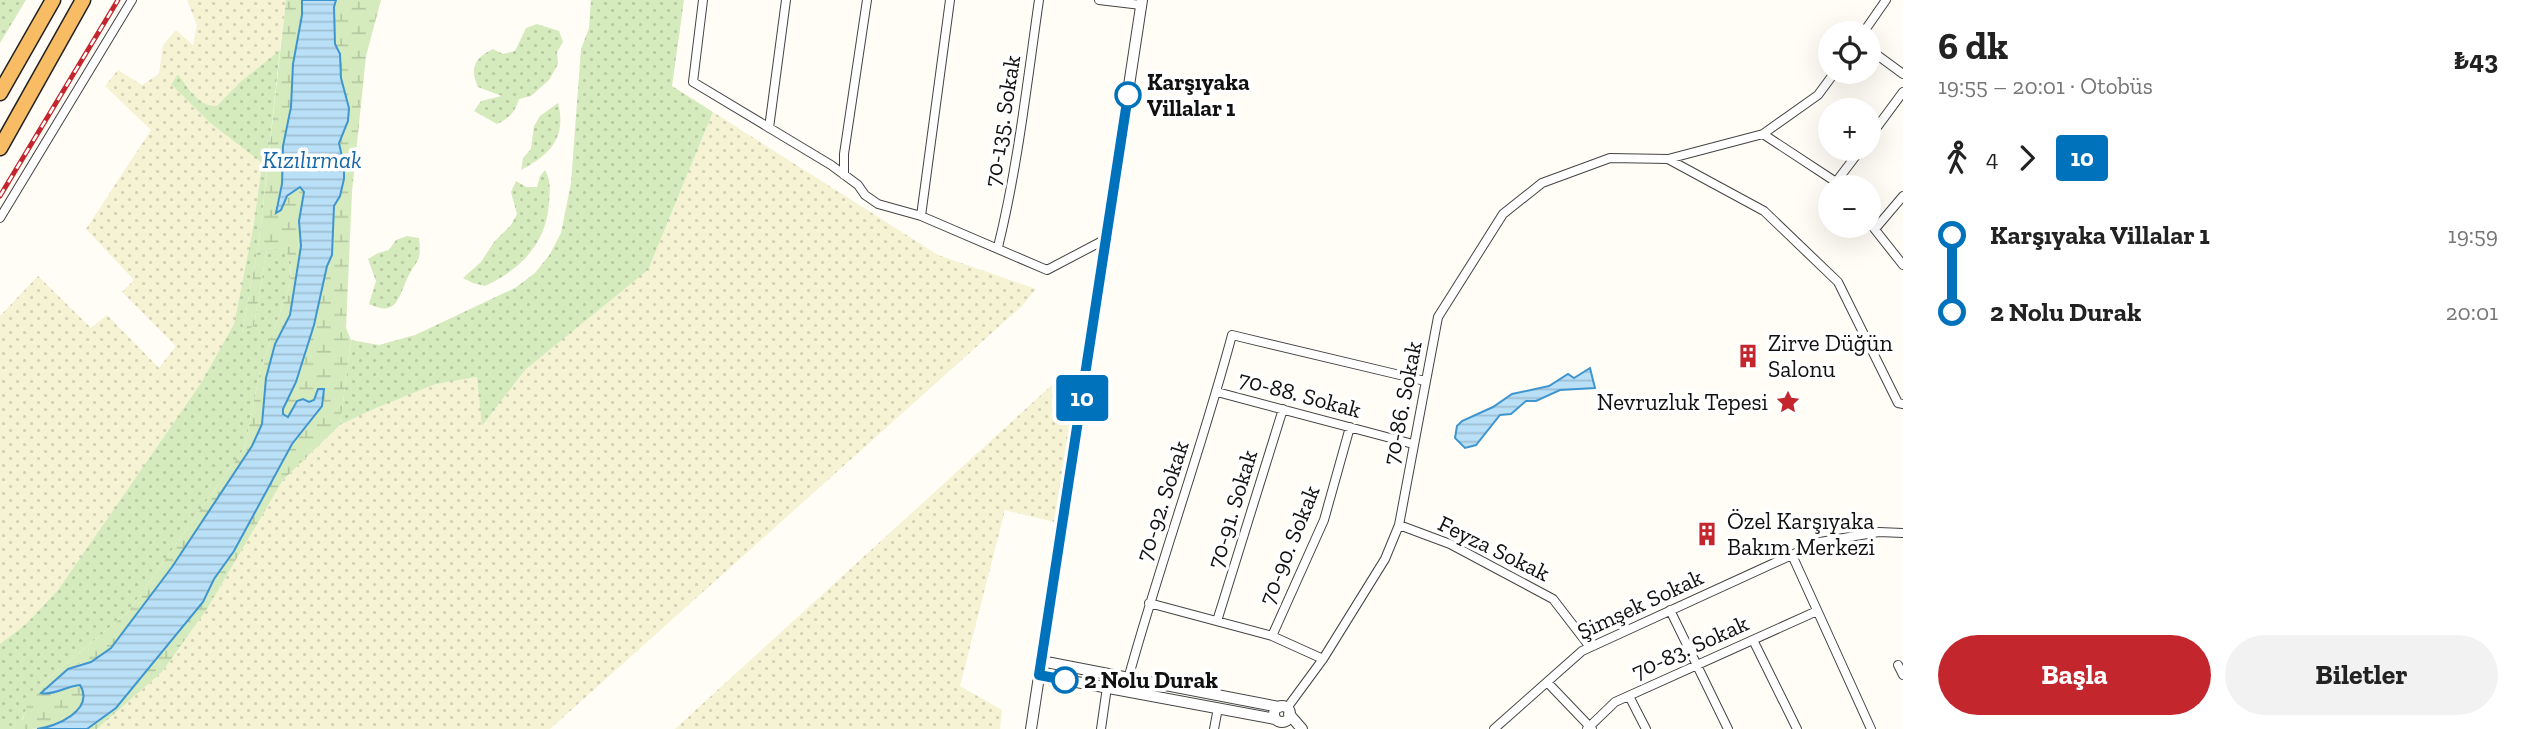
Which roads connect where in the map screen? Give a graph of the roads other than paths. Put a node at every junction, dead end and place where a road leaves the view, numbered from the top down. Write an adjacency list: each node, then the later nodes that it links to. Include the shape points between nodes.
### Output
1 (53, 0): 17 (highway)
2 (83, 0): 21 (highway)
3 (132, 0): 28 (street)
4 (703, 0): 19 (street, via 693,82)
5 (786, 0): 19 (street)
6 (867, 0): 23 (street)
7 (950, 0): 26 (street)
8 (1039, 0): 31 (street, 70-135. Sokak)
9 (1099, 0): 11 (street)
10 (1886, 0): 12 (street)
11 (1142, 2): 30 (street)
12 (1871, 21)
13 (1881, 58): 14 (street)
14 (1903, 74)
15 (1826, 84): 20 (street, via 1818,95)
16 (1903, 92): 18 (street)
17 (0, 93)
18 (1881, 122)
19 (769, 128): 23 (street)
20 (1763, 134): 22 (street); 24 (street)
21 (0, 148)
22 (1668, 159): 33 (street, 70-86. Sokak, via 1610,158 1542,183 1503,214 1438,317); 35 (street, via 1764,211 1838,282 1898,403)
23 (844, 175): 26 (street, via 878,204)
24 (1823, 175)
25 (1903, 196): 27 (street)
26 (921, 216): 31 (street)
27 (1881, 217)
28 (0, 218)
29 (1881, 237): 32 (street)
30 (1106, 239): 31 (street, via 1047,270); 50 (street)
31 (998, 247)
32 (1903, 265)
33 (1425, 381): 34 (street, 70-92. Sokak, via 1232,335); 38 (street, 70-86. Sokak)
34 (1217, 391): 36 (street, 70-88. Sokak); 42 (street, 70-92. Sokak)
35 (1903, 404)
36 (1283, 409): 37 (street, 70-88. Sokak); 45 (street, 70-91. Sokak)
37 (1350, 427): 38 (street, 70-88. Sokak); 46 (street, 70-90. Sokak, via 1324,520)
38 (1413, 444): 39 (street, 70-86. Sokak)
39 (1399, 525): 48 (street, Feyza Sokak, via 1450,544 1553,598); 49 (street, 70-86. Sokak, via 1385,559)
40 (1903, 533): 41 (street, Şimşek Sokak, via 1879,532 1821,542)
41 (1792, 555): 43 (street, Şimşek Sokak); 44 (street)
42 (1149, 603): 45 (street); 55 (street, 70-92. Sokak)
43 (1670, 610): 48 (street, Şimşek Sokak); 51 (street)
44 (1817, 611): 47 (street, 70-83. Sokak); 71 (street)
45 (1217, 621): 46 (street)
46 (1272, 636): 49 (street)
47 (1753, 640): 51 (street, 70-83. Sokak); 70 (street)
48 (1590, 647): 56 (street, Şimşek Sokak)
49 (1323, 659): 60 (street, 70-86. Sokak)
50 (1041, 661): 53 (street); 55 (street)
51 (1697, 665): 58 (street, 70-83. Sokak); 69 (street)
52 (1898, 665): 54 (street)
53 (1039, 675): 57 (street); 63 (street)
54 (1903, 675)
55 (1128, 679): 60 (street)
56 (1547, 682): 62 (street); 67 (street, Şimşek Sokak)
57 (1107, 687): 59 (street); 64 (street)
58 (1629, 696): 62 (street, 70-83. Sokak, via 1615,702); 68 (street)
59 (1218, 708): 61 (street); 65 (street)
60 (1285, 710): 61 (street, via 1274,711); 66 (street)
61 (1281, 723)
62 (1589, 728)
63 (1031, 729)
64 (1101, 729)
65 (1214, 729)
66 (1302, 729)
67 (1494, 729)
68 (1646, 729)
69 (1728, 729)
70 (1797, 729)
71 (1871, 729)

